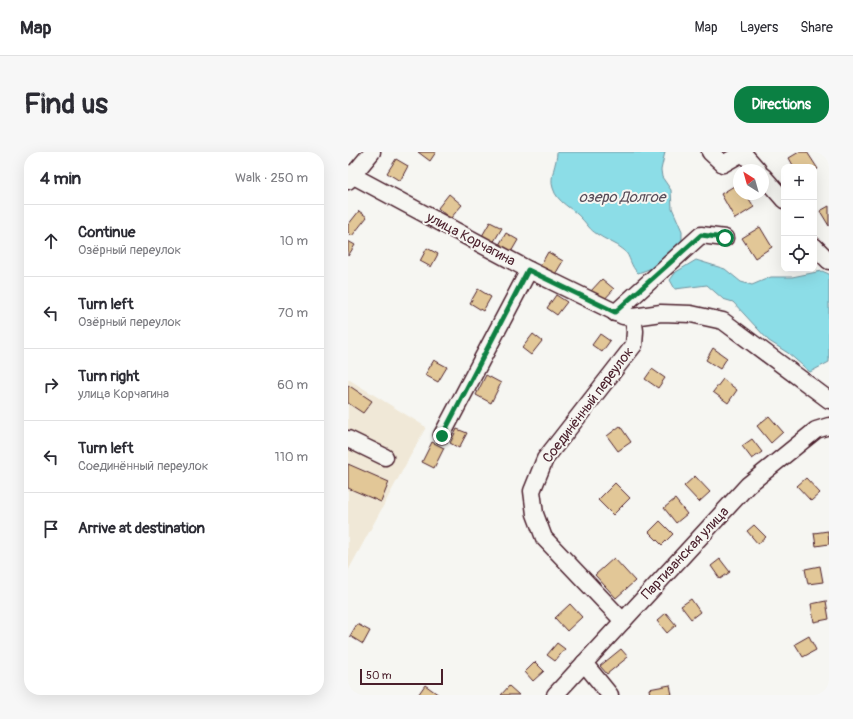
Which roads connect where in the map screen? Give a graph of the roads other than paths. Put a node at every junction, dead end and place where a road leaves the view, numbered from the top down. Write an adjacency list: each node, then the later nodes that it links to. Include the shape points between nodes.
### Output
1 (372, 152): 5 (street)
2 (710, 152): 3 (street, via 723,164)
3 (743, 152): 4 (street)
4 (753, 164)
5 (350, 176): 11 (street, улица Корчагина)
6 (769, 183): 7 (street)
7 (781, 197)
8 (725, 238): 12 (street, via 701,235)
9 (817, 249): 10 (street)
10 (829, 261)
11 (528, 270): 12 (street, улица Корчагина); 16 (street)
12 (615, 312): 13 (street, улица Корчагина)
13 (633, 317): 14 (street, улица Корчагина, via 661,313 691,314 723,321); 19 (street, Соединённый переулок, via 634,345 544,459 532,491 535,514 544,538)
14 (829, 400)
15 (829, 426): 19 (street, Партизанская улица, via 816,430 748,484)
16 (442, 436)
17 (348, 439): 18 (street)
18 (385, 457)
19 (623, 621): 20 (street, Партизанская улица)
20 (584, 663): 21 (street, Партизанская улица); 22 (street)
21 (555, 695)
22 (610, 695)

